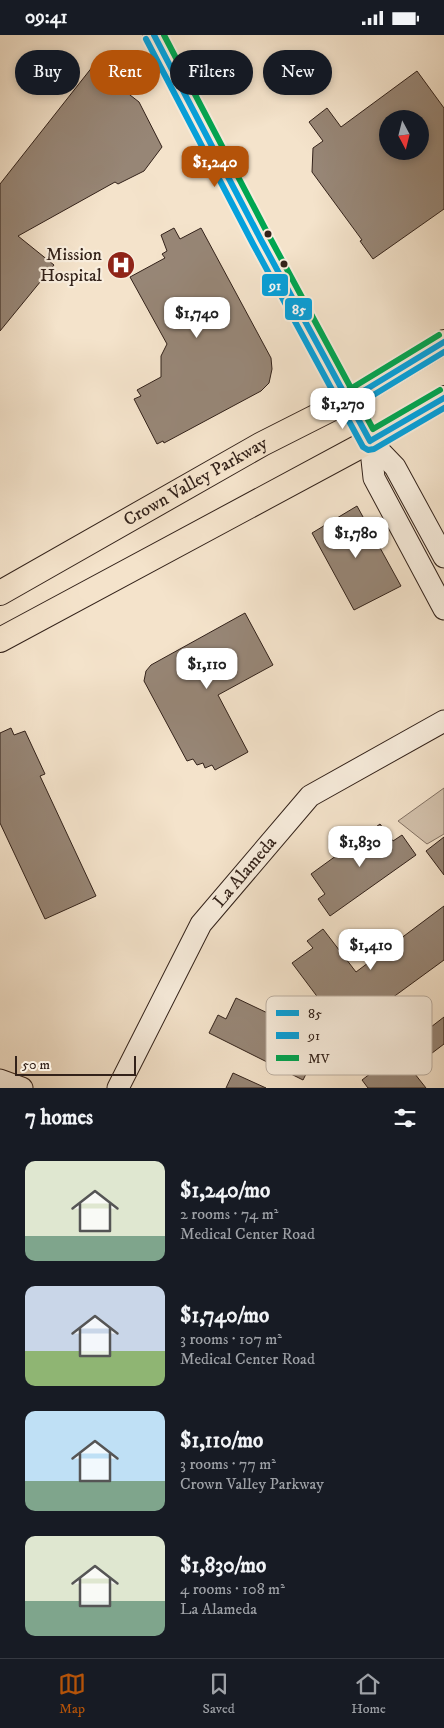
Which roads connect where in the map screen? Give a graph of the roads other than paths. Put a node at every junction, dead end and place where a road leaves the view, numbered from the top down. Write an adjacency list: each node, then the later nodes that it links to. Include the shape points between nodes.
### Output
1 (154, 35): 4 (street)
2 (444, 342): 4 (main road, Crown Valley Parkway)
3 (444, 398): 5 (main road)
4 (347, 401): 5 (street); 7 (main road, Crown Valley Parkway, via 262,444)
5 (370, 441): 6 (street, via 395,467); 8 (street, via 374,478); 9 (main road)
6 (444, 557)
7 (0, 593)
8 (444, 609)
9 (0, 640)
10 (444, 721): 13 (street, La Alameda, via 310,796 201,923)
11 (0, 1079): 12 (street)
12 (22, 1088)
13 (118, 1088)

